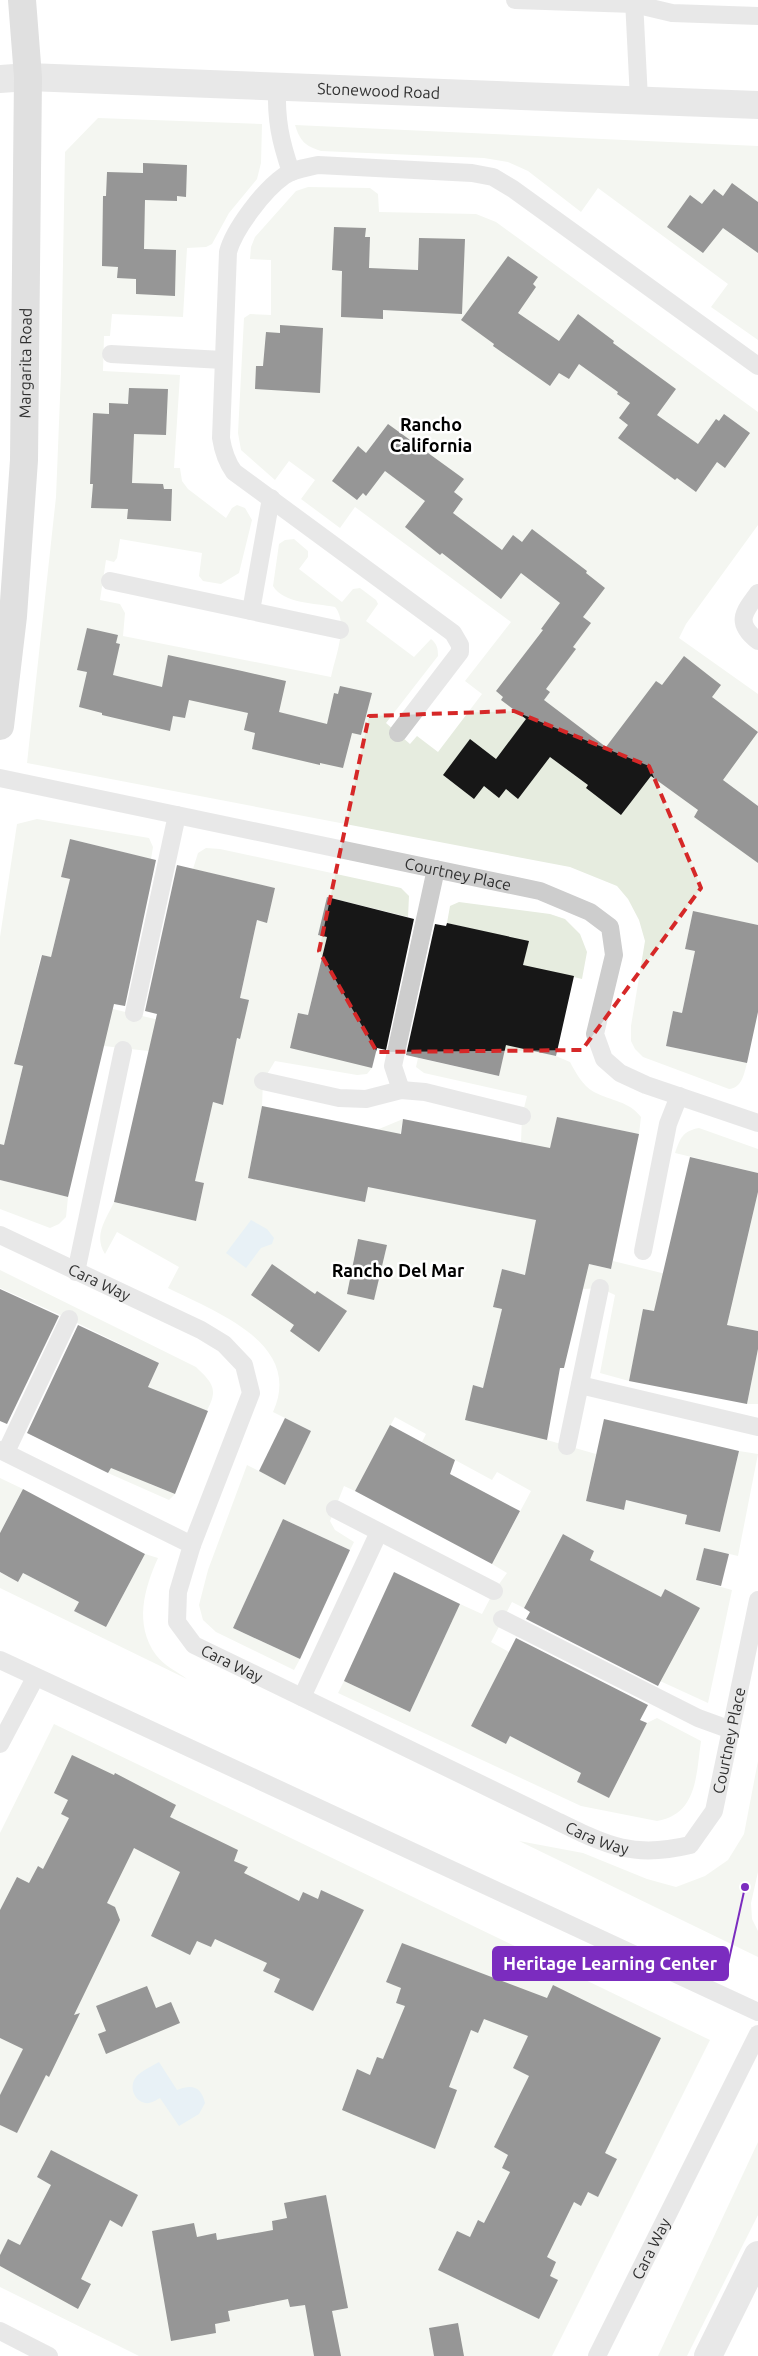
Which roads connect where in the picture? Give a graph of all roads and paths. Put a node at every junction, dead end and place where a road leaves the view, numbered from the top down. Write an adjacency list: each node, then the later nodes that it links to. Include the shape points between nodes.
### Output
1 (22, 0): 5 (main road, Margarita Road)
2 (515, 0): 3 (lane)
3 (634, 2): 4 (lane, via 672,13); 8 (lane)
4 (758, 16)
5 (28, 77): 6 (street, Stonewood Road); 7 (street, Stonewood Road); 20 (main road, Margarita Road, via 24,460 13,616)
6 (0, 79)
7 (276, 86): 8 (street, Stonewood Road); 10 (lane, via 276,119)
8 (639, 100): 9 (street, Stonewood Road)
9 (758, 105)
10 (291, 172): 12 (lane, via 261,200 231,240 226,273); 13 (lane, via 318,165 472,173 493,177)
11 (111, 354): 12 (lane)
12 (223, 360): 14 (lane, via 223,452 234,472)
13 (758, 366)
14 (271, 498): 17 (lane); 21 (lane, via 453,633 460,645 460,652)
15 (110, 581): 17 (lane)
16 (758, 593): 19 (lane, via 744,613 743,623)
17 (250, 611): 18 (lane)
18 (340, 630)
19 (758, 640)
20 (0, 726)
21 (398, 733)
22 (0, 778): 23 (lane, Courtney Place)
23 (177, 815): 24 (lane, Courtney Place); 25 (lane)
24 (436, 869): 28 (lane, via 394,1066); 29 (lane, Courtney Place, via 540,891 590,912 610,927 614,955 595,1034 604,1059 620,1073)
25 (134, 1013)
26 (123, 1050): 34 (lane)
27 (263, 1081): 28 (lane, via 339,1098 366,1098)
28 (401, 1090): 30 (lane, via 426,1092)
29 (679, 1096): 31 (lane, Courtney Place); 33 (lane, via 668,1124)
30 (522, 1116)
31 (758, 1120)
32 (0, 1235): 34 (lane, Cara Way)
33 (642, 1250)
34 (76, 1272): 43 (lane, Cara Way, via 200,1330 224,1344 244,1365 251,1394)
35 (600, 1288): 37 (lane)
36 (69, 1319): 40 (lane)
37 (580, 1385): 38 (lane); 39 (lane)
38 (758, 1428)
39 (567, 1446)
40 (3, 1451): 43 (lane)
41 (335, 1509): 42 (lane)
42 (379, 1532): 44 (lane); 49 (lane)
43 (192, 1546): 49 (lane, Cara Way, via 178,1592 177,1622 194,1645)
44 (494, 1591)
45 (758, 1600): 50 (lane, Courtney Place)
46 (502, 1619): 50 (lane, via 698,1718)
47 (0, 1660): 48 (lane)
48 (35, 1678): 51 (lane); 53 (lane)
49 (302, 1697): 52 (lane, Cara Way, via 599,1841 639,1852)
50 (731, 1730): 52 (lane, Courtney Place, via 714,1811)
51 (0, 1744)
52 (690, 1846)
53 (758, 2012)
54 (758, 2034): 58 (lane, Cara Way)
55 (758, 2255): 59 (street)
56 (0, 2331): 57 (lane)
57 (49, 2356)
58 (598, 2356)
59 (708, 2356)

